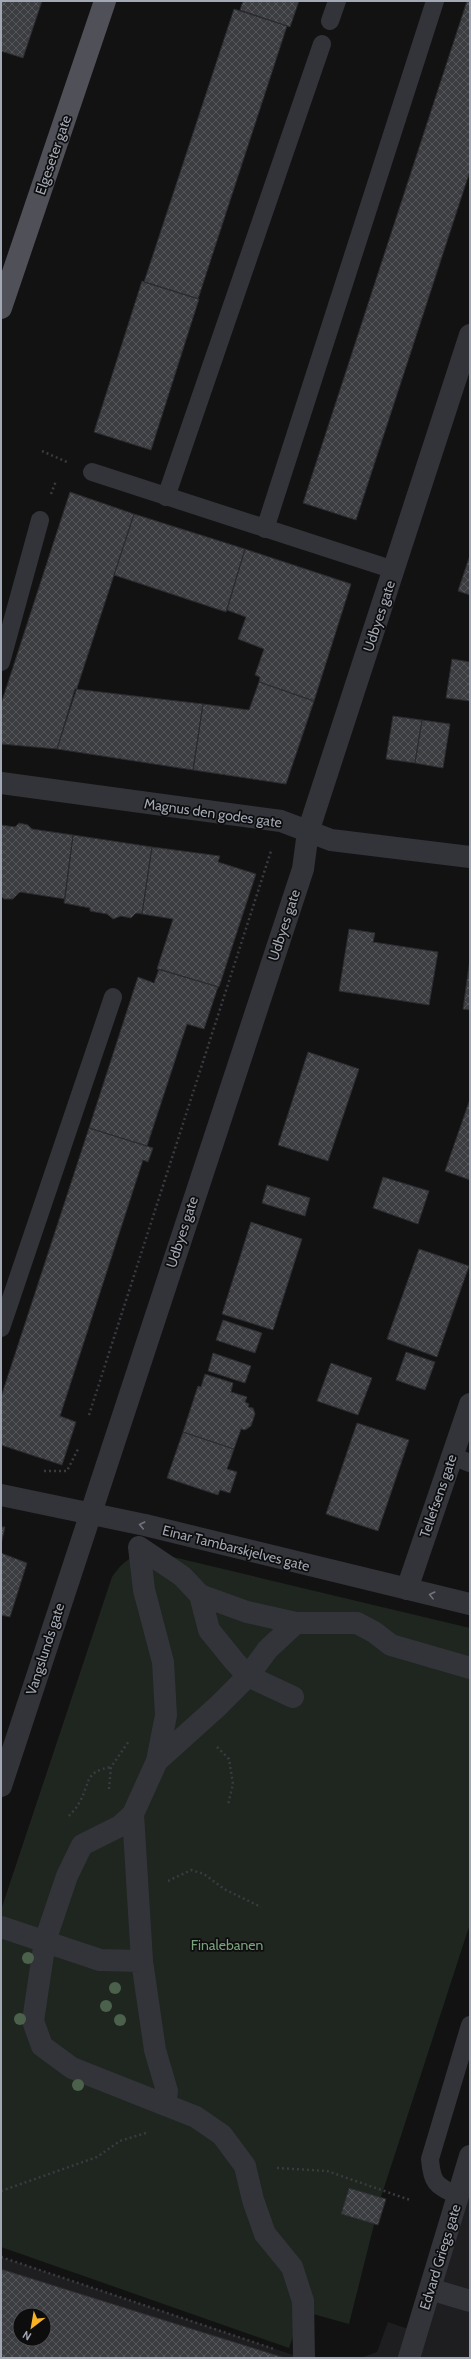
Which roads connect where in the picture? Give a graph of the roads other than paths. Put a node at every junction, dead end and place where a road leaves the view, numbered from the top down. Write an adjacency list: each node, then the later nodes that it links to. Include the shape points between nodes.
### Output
1 (105, 1): 6 (main road, Elgeseter gate)
2 (337, 1): 4 (lane)
3 (435, 1): 11 (lane)
4 (330, 21)
5 (322, 44): 9 (lane)
6 (1, 308)
7 (470, 335): 12 (street, Udbyes gate)
8 (92, 472): 9 (lane)
9 (166, 496): 11 (lane)
10 (40, 520): 13 (lane)
11 (265, 529): 12 (lane)
12 (394, 570): 15 (street, Udbyes gate)
13 (1, 662)
14 (1, 783): 15 (street, Magnus den godes gate, via 281,822)
15 (308, 832): 16 (street, Magnus den godes gate, via 331,840); 22 (street, Udbyes gate, via 303,868)
16 (470, 856)
17 (114, 997): 18 (lane)
18 (1, 1328)
19 (470, 1404): 20 (street, Tellefsens gate)
20 (461, 1459): 23 (street, Tellefsens gate)
21 (11, 1498): 22 (street, Einar Tambarskjelves gate)
22 (90, 1513): 23 (street, Einar Tambarskjelves gate, one-way to 22); 31 (street, Vangslunds gate)
23 (407, 1589): 25 (street, Einar Tambarskjelves gate, one-way to 23)
24 (200, 1595): 26 (street, via 247,1612); 28 (street, via 209,1630); 30 (street, via 182,1576 139,1547 144,1590 163,1662 166,1715)
25 (470, 1604)
26 (296, 1624): 27 (street, via 357,1623 390,1645); 28 (street, via 268,1649)
27 (470, 1668)
28 (248, 1676): 29 (street); 30 (street)
29 (293, 1697)
30 (157, 1761): 32 (street)
31 (1, 1786)
32 (133, 1814): 34 (street, via 120,1826 82,1845 67,1876); 35 (street)
33 (1, 1927): 34 (street)
34 (45, 1941): 35 (street, via 100,1960); 37 (street, via 33,2021 42,2046 72,2068)
35 (142, 1961): 37 (street, via 155,2050 167,2091)
36 (470, 2026): 39 (lane, via 430,2159 436,2185)
37 (165, 2104): 42 (street, via 196,2117 222,2135 245,2166 265,2234 292,2267 303,2301)
38 (470, 2156): 39 (street, Edvard Griegs gate)
39 (458, 2196): 40 (street, Edvard Griegs gate)
40 (430, 2289): 41 (street); 43 (street, Edvard Griegs gate)
41 (470, 2301)
42 (304, 2358)
43 (409, 2358)

